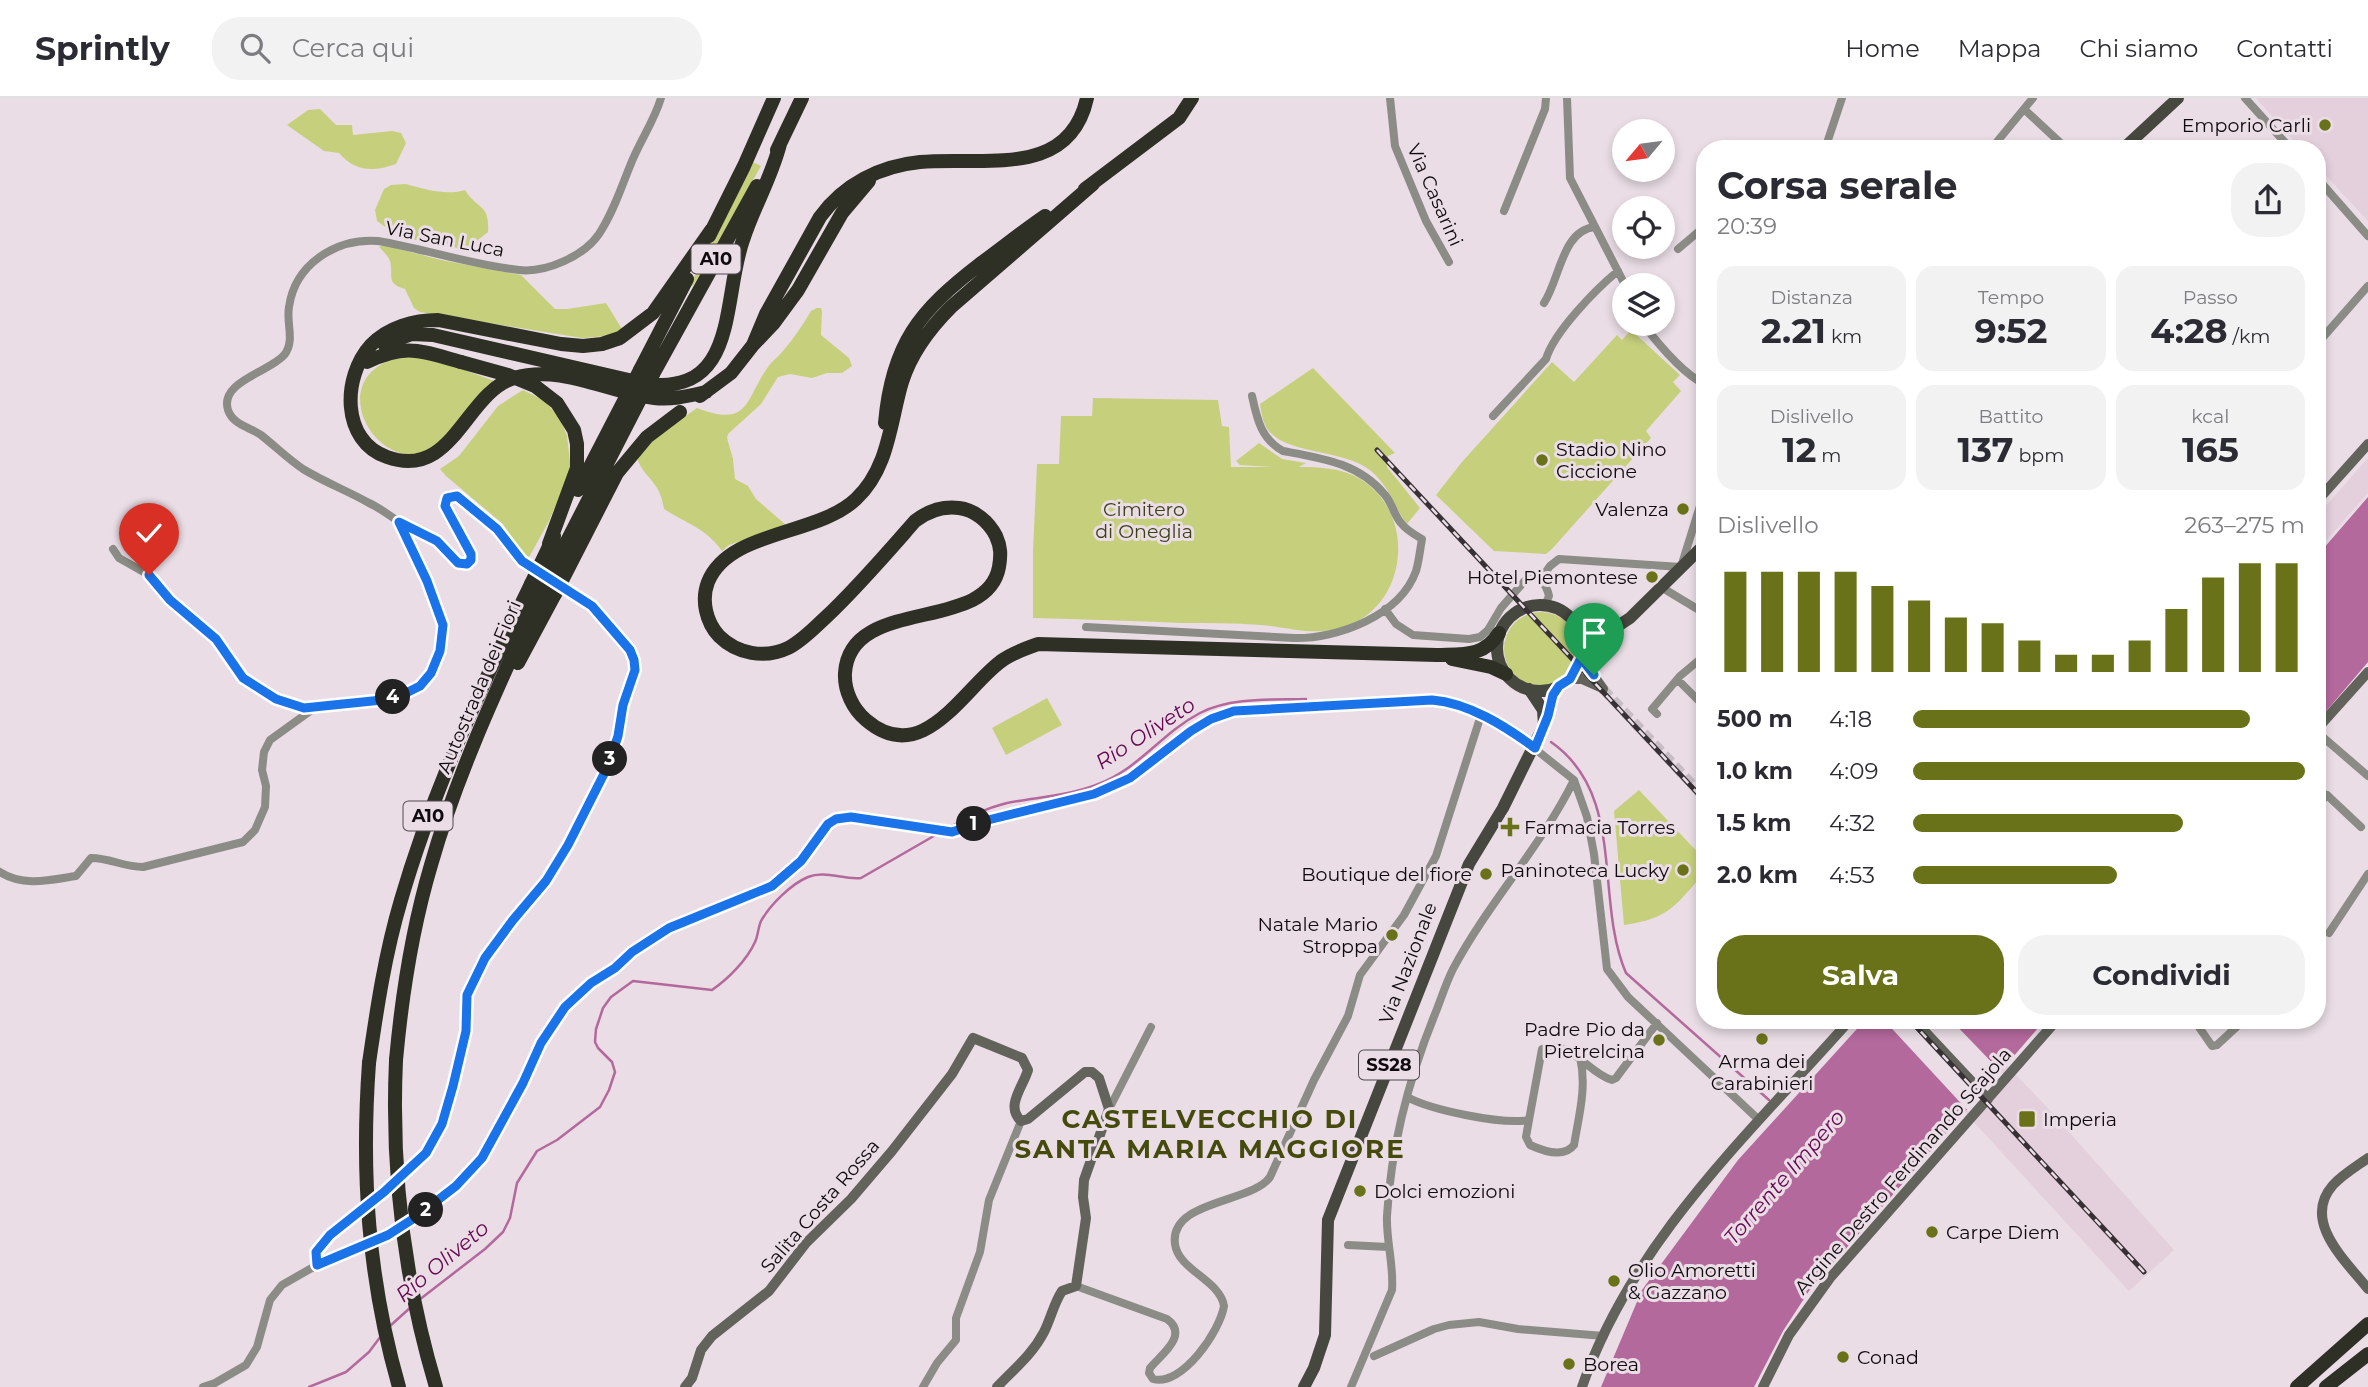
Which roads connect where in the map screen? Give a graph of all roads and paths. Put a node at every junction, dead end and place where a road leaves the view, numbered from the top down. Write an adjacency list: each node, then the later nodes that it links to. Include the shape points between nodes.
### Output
1 (661, 98): 43 (street, Via San Luca, via 598,235 579,253 559,263 520,270 369,241 332,249 301,277 288,310 286,352 231,391 228,411 303,469)
2 (774, 98): 23 (highway, Autostrada dei Fiori / A10)
3 (802, 98): 19 (highway, Autostrada dei Fiori / A10)
4 (1087, 98): 37 (highway, via 1070,133 1057,147 1039,155 922,162 878,173 852,200 788,305 731,373)
5 (1192, 98): 59 (highway, via 1179,118 1028,228 926,311 891,377 882,459 867,487 849,506 820,521 748,545 726,558 708,583 706,611 713,629 725,641 756,654 777,652 797,643 923,515 950,507 979,515 993,530 1001,553 999,571 985,590 968,602 886,625 856,644 847,659 845,678 853,704 885,732 912,734 930,727 999,662 1038,645)
6 (1390, 98): 27 (street, Via Casarini, via 1395,146)
7 (1546, 98): 21 (street)
8 (1567, 98): 22 (street, via 1570,178)
9 (1842, 98): 14 (street)
10 (2033, 98): 13 (street)
11 (2178, 98): 17 (main road)
12 (2245, 98): 18 (street)
13 (2025, 110): 15 (street); 16 (street)
14 (1828, 140)
15 (1999, 140)
16 (2057, 140)
17 (2133, 140)
18 (2283, 140)
19 (780, 144): 33 (highway, via 743,240 721,345 709,365 691,379 669,385 646,384 422,334 393,340); 34 (highway, Autostrada dei Fiori / A10)
20 (2326, 188): 25 (street)
21 (1504, 211)
22 (1595, 227): 28 (street); 30 (street, via 1583,229 1572,239)
23 (712, 229): 34 (highway, Autostrada dei Fiori / A10); 35 (highway, via 653,313 620,338 583,346 438,320 418,321 373,343)
24 (1696, 234): 26 (street)
25 (2368, 236)
26 (1678, 249)
27 (1449, 262)
28 (1618, 271): 39 (street, via 1592,294 1546,359)
29 (2368, 286): 31 (street)
30 (1544, 303)
31 (2326, 334)
32 (1653, 336): 36 (street)
33 (367, 362): 35 (highway); 44 (highway, bridge, via 410,349 508,375 535,386 557,403 574,430 577,468)
34 (647, 372): 44 (highway, Autostrada dei Fiori / A10, bridge); 50 (highway, Autostrada dei Fiori / A10, bridge)
35 (354, 375): 37 (highway, via 350,405 359,433 378,453 404,460 425,457 449,443 492,390 510,379 540,373 654,398)
36 (1696, 377)
37 (706, 392): 50 (highway, bridge, via 647,437 617,472)
38 (1252, 396): 53 (street, via 1260,429 1275,446 1340,463 1368,478 1388,498 1401,523 1422,539 1416,572)
39 (1493, 416)
40 (2368, 444): 41 (main road)
41 (2326, 491)
42 (1696, 519): 47 (street)
43 (399, 522): 67 (street, via 443,625 431,673 420,686 402,695); 98 (street, via 437,541 458,563 467,564 471,554 445,506 450,496 460,497 497,529 522,561 592,606 630,650 635,670 608,766 546,881 485,958 467,995 466,1031 442,1124 426,1153 330,1235 316,1252)
44 (550, 544): 50 (highway, Autostrada dei Fiori / A10, bridge)
45 (113, 549): 67 (street, via 119,558 149,575 170,600 216,639 243,678 276,699 304,708)
46 (1696, 553): 47 (main road)
47 (1681, 567): 48 (street, via 1559,559); 49 (main road)
48 (1541, 580): 51 (street, via 1548,589); 53 (street, via 1529,576 1480,637 1413,635 1396,624)
49 (1661, 587): 52 (street); 56 (main road)
50 (543, 589): 106 (highway, Autostrada dei Fiori / A10, bridge, via 478,694 422,833 384,970 369,1063 366,1208 376,1284); 107 (highway, Autostrada dei Fiori / A10, bridge, via 454,795 430,867 406,977 396,1060 397,1193 420,1331)
51 (1545, 605): 54 (main road, via 1568,615); 57 (main road, via 1517,611)
52 (1696, 608)
53 (1385, 609): 55 (street, via 1346,631 1307,639)
54 (1576, 625): 56 (main road, via 1597,632); 58 (main road)
55 (1086, 627)
56 (1612, 630): 58 (main road)
57 (1499, 633): 59 (highway, via 1492,645 1481,651); 62 (main road, via 1498,655)
58 (1582, 654): 64 (main road); 64 (main road, via 1603,689 1582,678)
59 (1437, 655): 62 (highway)
60 (1696, 663): 63 (street)
61 (2368, 671): 70 (main road)
62 (1506, 674): 65 (main road)
63 (1678, 680): 66 (street); 68 (street, via 1652,709)
64 (1564, 682): 65 (main road, via 1545,690); 71 (main road, Via Nazionale / SS28, via 1553,695)
65 (1529, 689): 71 (main road, via 1543,710)
66 (1696, 698)
67 (323, 705): 78 (street, via 270,740 262,770 267,786 265,807 255,830 243,842 143,867 91,858 76,876 55,879 25,882)
68 (1657, 714)
69 (1481, 715): 73 (street); 98 (street, via 1452,702 1432,700 1234,711 1211,719 1130,778 1094,794 952,832 851,817 836,819 801,861 772,886 669,928 565,1007 541,1043 482,1158 456,1186 388,1235); 99 (street, via 1436,856 1405,915 1360,975 1348,1016 1314,1080 1279,1163 1258,1188 1203,1207 1177,1230 1180,1256 1224,1302 1213,1334 1192,1364 1162,1380 1153,1379 1150,1368 1175,1339 1173,1324)
70 (2326, 720)
71 (1545, 725): 73 (main road, Via Nazionale / SS28)
72 (2326, 738): 74 (street)
73 (1535, 748): 75 (street); 111 (main road, Via Nazionale / SS28, via 1469,864 1328,1220 1325,1335)
74 (2368, 776)
75 (1574, 780): 81 (street, via 1594,854 1607,969 1628,997); 89 (street, via 1453,971)
76 (2326, 796): 77 (street)
77 (2361, 827)
78 (0, 872)
79 (2368, 874): 80 (street)
80 (2329, 933)
81 (1657, 1023): 88 (street, via 1612,1080); 93 (street)
82 (1151, 1027): 91 (street)
83 (1842, 1029): 93 (main road)
84 (1922, 1029): 90 (main road)
85 (2049, 1029): 90 (main road, Argine Destro Ferdinando Scajola)
86 (2200, 1029): 87 (street, via 2212,1046)
87 (2234, 1029)
88 (1580, 1057): 92 (street, via 1558,1048 1542,1049); 92 (street, via 1584,1076 1574,1145 1562,1153 1530,1145 1526,1137)
89 (1407, 1097): 92 (street, via 1433,1108); 97 (street, via 1387,1213)
90 (1988, 1100): 114 (main road, Argine Destro Ferdinando Scajola, via 1830,1278 1789,1335)
91 (1109, 1109): 94 (main road, via 1098,1078 1085,1072); 99 (main road, via 1084,1180 1086,1218)
92 (1529, 1120)
93 (1759, 1120): 102 (main road, via 1657,1242)
94 (1021, 1121): 108 (main road, Salita Costa Rossa, via 1014,1106 1028,1070 1026,1062 974,1038 952,1074 851,1199 806,1243 769,1291 712,1336); 109 (street, via 989,1200 981,1248 956,1318 956,1340)
95 (2368, 1158): 100 (main road, via 2334,1184 2321,1213 2329,1238)
96 (1348, 1245): 97 (street)
97 (1388, 1247): 112 (street, via 1392,1290)
98 (317, 1265): 105 (street, via 282,1285 270,1300 257,1347 246,1365)
99 (1076, 1286): 110 (main road, via 1062,1291 1033,1350)
100 (2368, 1289)
101 (2368, 1324): 115 (highway)
102 (1604, 1336): 104 (street, via 1479,1322 1434,1329); 113 (main road)
103 (2368, 1354): 116 (highway)
104 (1374, 1356)
105 (203, 1387)
106 (399, 1387)
107 (436, 1387)
108 (685, 1387)
109 (923, 1387)
110 (997, 1387)
111 (1304, 1387)
112 (1351, 1387)
113 (1582, 1387)
114 (1763, 1387)
115 (2297, 1387)
116 (2326, 1387)

